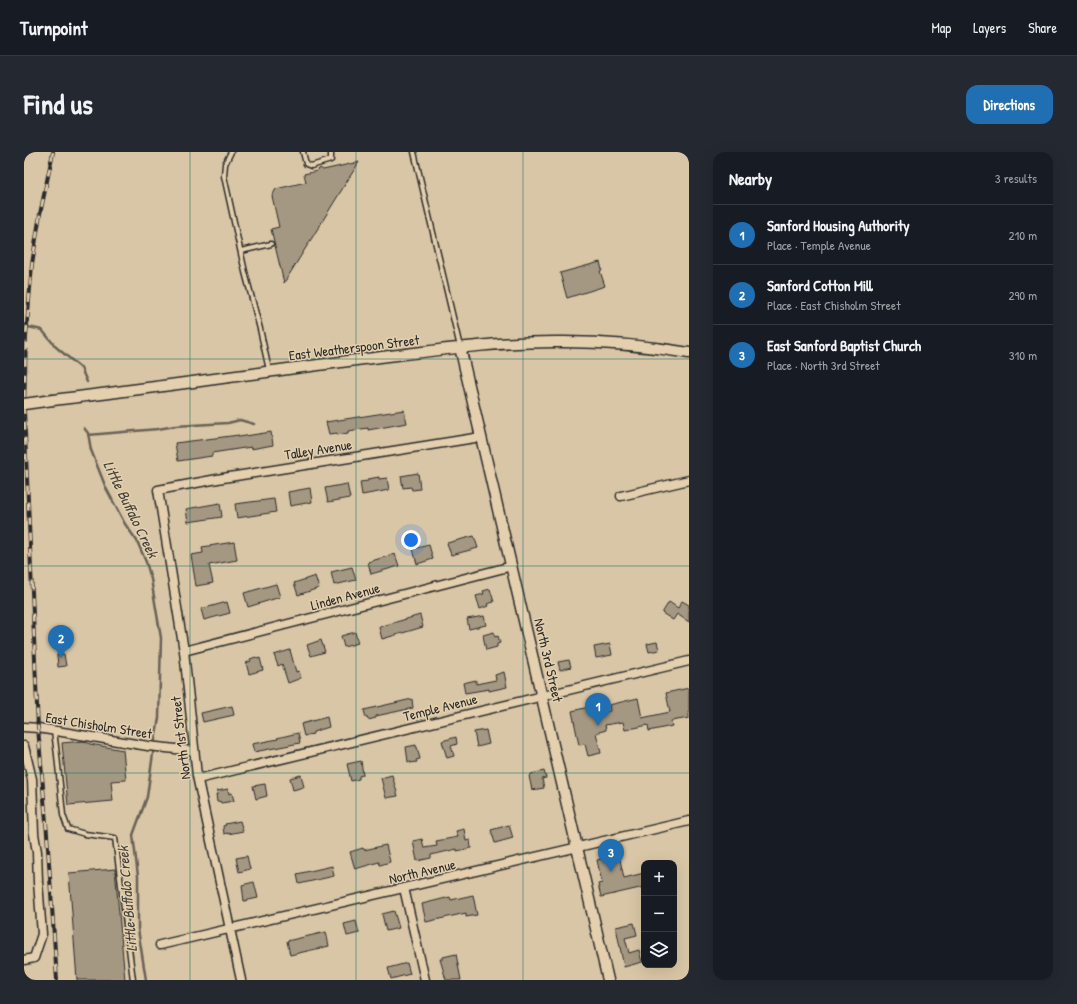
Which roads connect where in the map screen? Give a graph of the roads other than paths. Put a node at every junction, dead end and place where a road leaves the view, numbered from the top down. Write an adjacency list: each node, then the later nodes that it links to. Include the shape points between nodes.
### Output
1 (232, 152): 6 (lane, via 225,164 224,176)
2 (303, 152): 3 (lane, via 306,164 315,166 331,160)
3 (331, 152)
4 (414, 152): 7 (lane)
5 (271, 244): 6 (lane)
6 (241, 251): 9 (lane)
7 (460, 347): 8 (street, East Weatherspoon Street, via 564,342 644,346); 9 (street, East Weatherspoon Street); 11 (street, North 3rd Street)
8 (689, 354)
9 (269, 371): 10 (street, East Weatherspoon Street, bridge)
10 (24, 404)
11 (481, 437): 13 (street, Talley Avenue); 15 (street, North 3rd Street)
12 (689, 480): 14 (street)
13 (158, 490): 16 (street, North 1st Street)
14 (621, 496)
15 (512, 566): 16 (street, Linden Avenue); 18 (street, North 3rd Street)
16 (184, 651): 22 (street, North 1st Street)
17 (689, 661): 18 (street, Temple Avenue)
18 (543, 696): 23 (street, Temple Avenue); 25 (street, North 3rd Street)
19 (24, 727): 20 (street, East Chisholm Street)
20 (54, 731): 22 (street, East Chisholm Street); 30 (lane, via 63,815 68,829 115,838)
21 (24, 746): 29 (street, via 32,779 42,934 34,958)
22 (194, 751): 23 (street, North 1st Street)
23 (198, 779): 27 (street, North 1st Street)
24 (689, 821): 25 (street, North Avenue)
25 (578, 847): 26 (street, North Avenue); 33 (street, North 3rd Street)
26 (404, 888): 27 (street, North Avenue); 32 (street)
27 (230, 929): 28 (street, North Avenue); 31 (street, North 1st Street)
28 (160, 945)
29 (24, 960)
30 (133, 980)
31 (242, 980)
32 (425, 980)
33 (608, 980)

